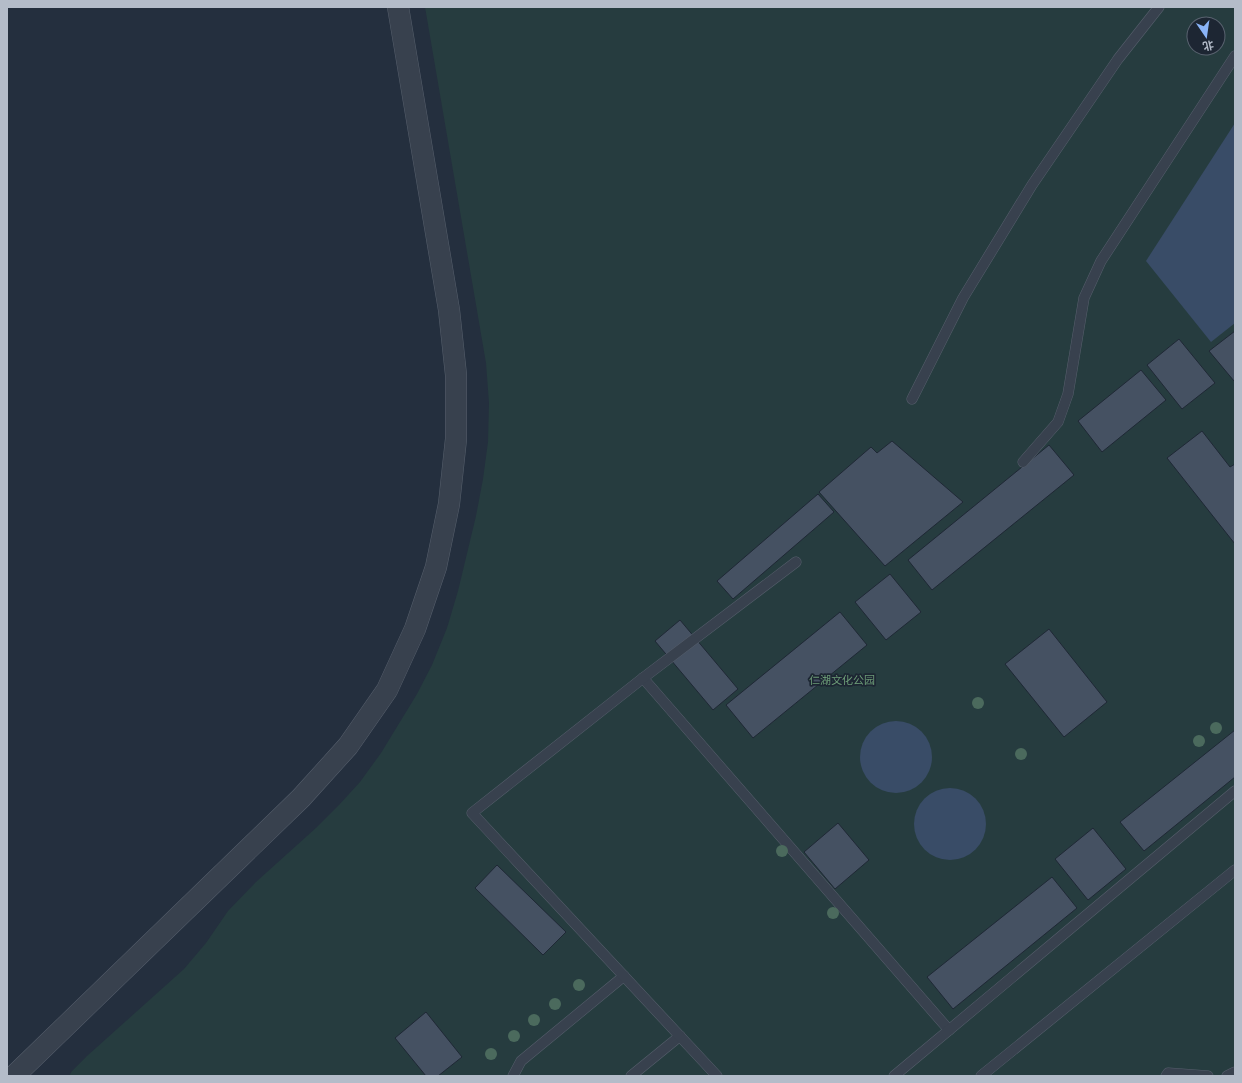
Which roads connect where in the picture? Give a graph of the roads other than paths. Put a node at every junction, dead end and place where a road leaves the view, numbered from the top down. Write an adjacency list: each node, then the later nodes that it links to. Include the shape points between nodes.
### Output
1 (398, 7): 14 (street, via 450,310 456,375 456,439 449,504 436,567 415,629 386,690 348,746 301,798)
2 (1159, 7): 4 (lane, via 1118,59 1032,186 963,298)
3 (1235, 56): 5 (lane, via 1101,261 1084,298 1068,394 1058,422)
4 (912, 399)
5 (1023, 462)
6 (796, 562): 7 (lane)
7 (643, 678): 10 (lane, via 472,813); 11 (lane)
8 (1235, 791): 11 (lane)
9 (1235, 870): 19 (lane)
10 (624, 976): 12 (lane); 15 (lane, via 521,1061)
11 (949, 1030): 18 (lane)
12 (680, 1036): 16 (lane); 17 (lane)
13 (1235, 1072): 22 (lane)
14 (14, 1076)
15 (513, 1076)
16 (631, 1076)
17 (717, 1076)
18 (894, 1076)
19 (981, 1076)
20 (1166, 1076): 21 (lane, via 1168,1073)
21 (1208, 1076)
22 (1227, 1076)

